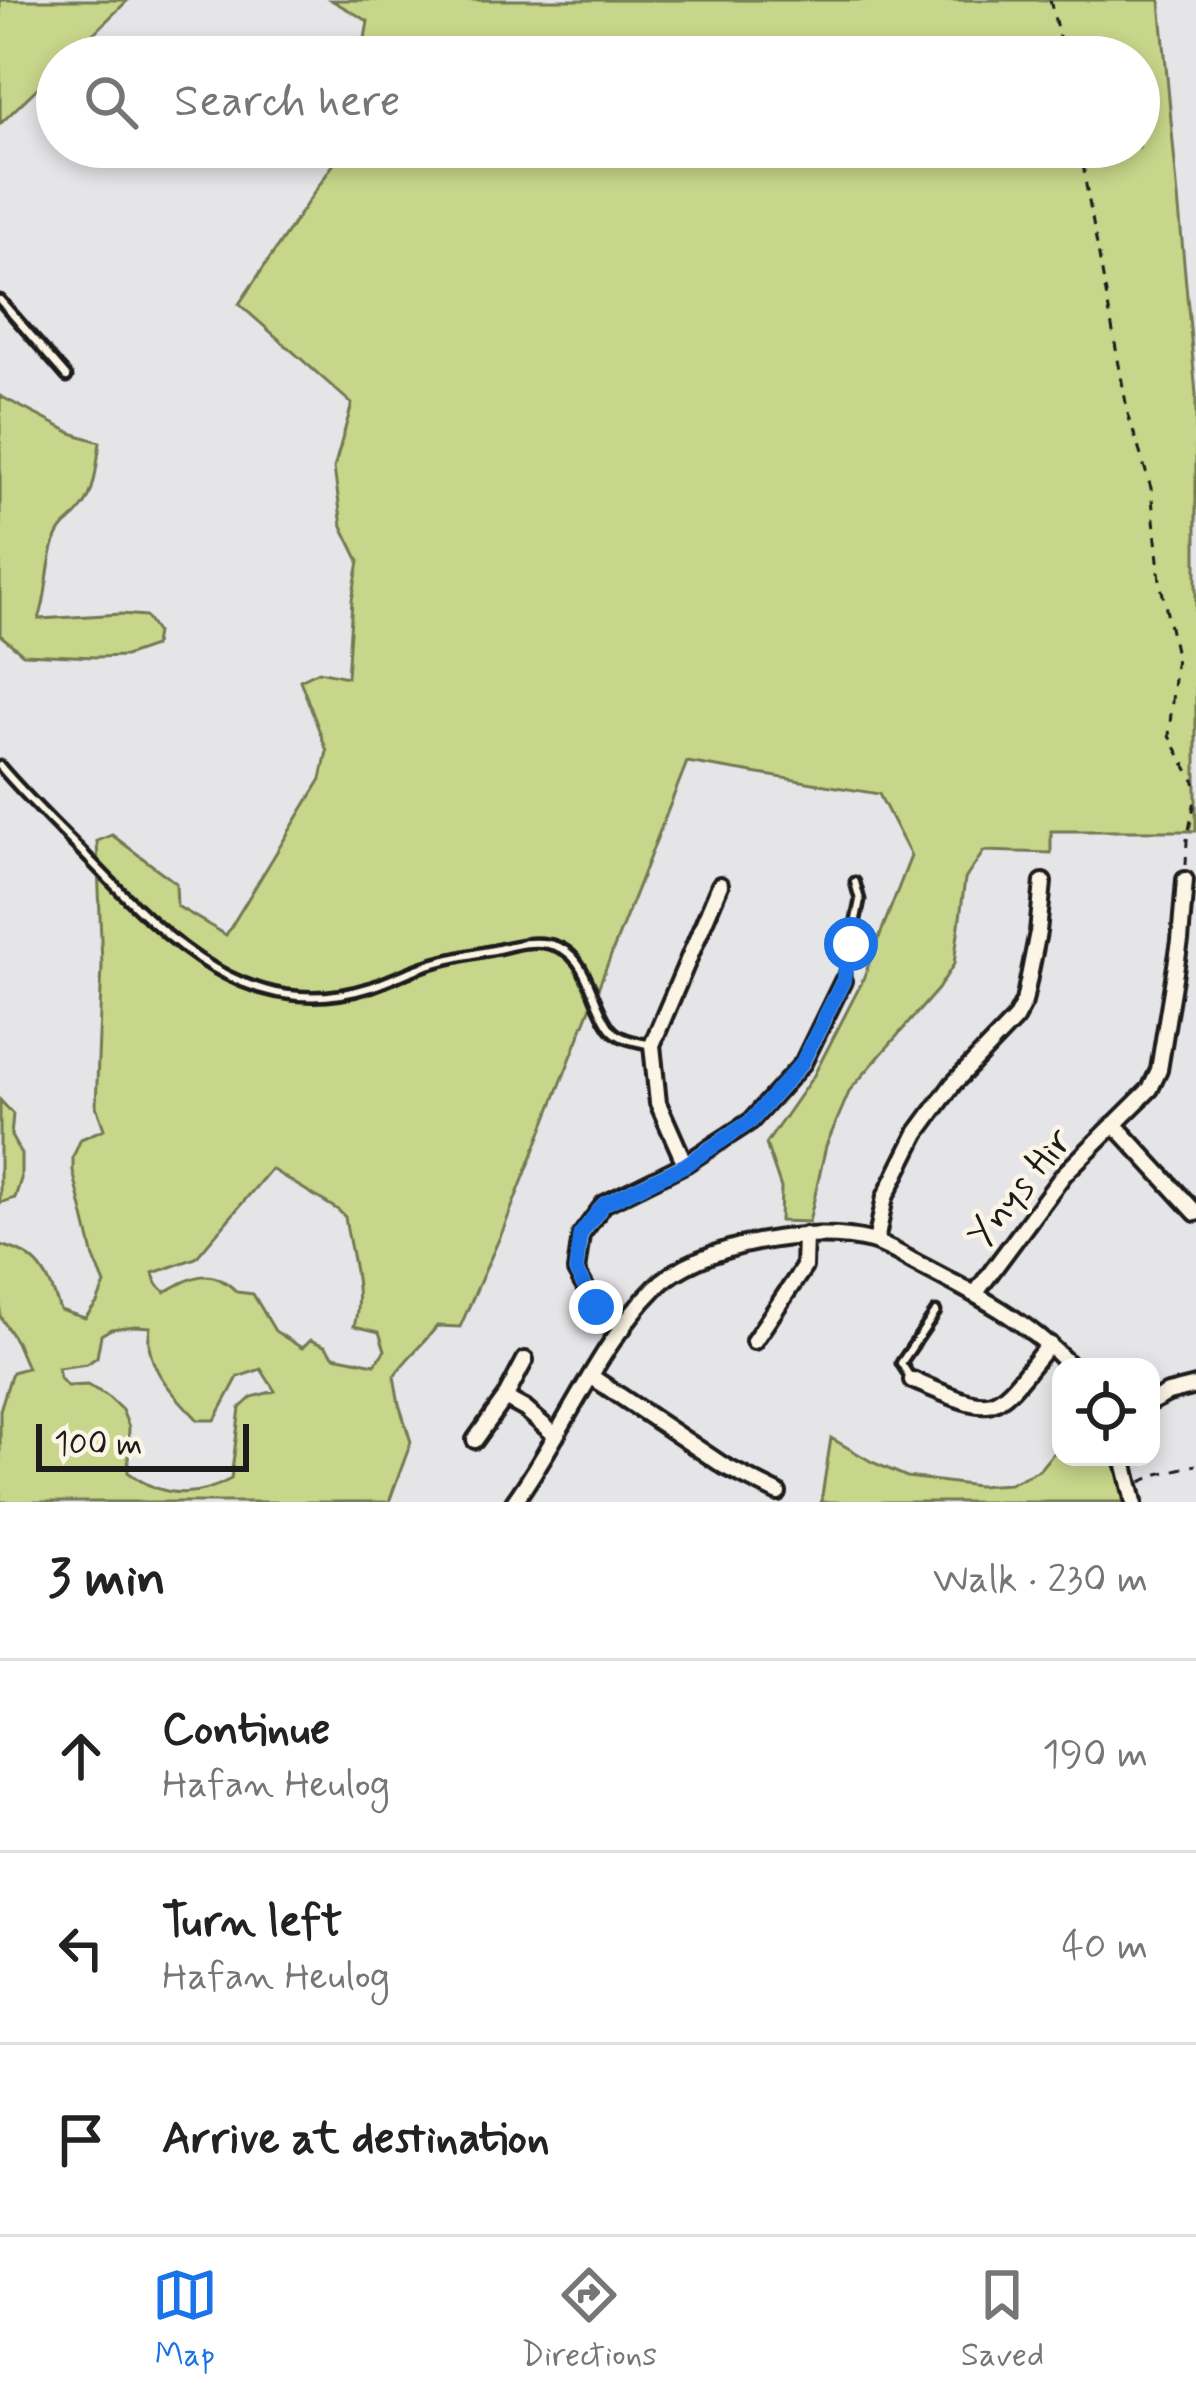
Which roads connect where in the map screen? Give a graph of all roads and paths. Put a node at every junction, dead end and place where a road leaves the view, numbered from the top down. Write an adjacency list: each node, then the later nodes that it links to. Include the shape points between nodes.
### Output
1 (1050, 0): 2 (path)
2 (1059, 36)
3 (1084, 168): 7 (path, via 1128,414 1151,488 1176,655 1169,736)
4 (0, 300): 5 (lane)
5 (67, 377)
6 (0, 766): 14 (lane, via 129,902 172,940 248,986 323,998 534,941 577,959 612,1031)
7 (1196, 784)
8 (1196, 796): 9 (path)
9 (1185, 880): 15 (street, Ynys Hir, via 1159,1070)
10 (855, 882): 13 (lane, via 860,900)
11 (1043, 882): 19 (street, via 1024,1002 916,1133 885,1197)
12 (721, 885): 14 (street)
13 (843, 981): 16 (street, via 802,1063 751,1121)
14 (652, 1046): 16 (street, via 658,1102)
15 (1114, 1124): 17 (street, Ynys Hir); 20 (street, Ynys Hir, via 1064,1174)
16 (685, 1165): 22 (street, via 604,1204 580,1235 576,1271 596,1307)
17 (1196, 1213)
18 (806, 1235): 19 (street); 22 (street, via 701,1259 657,1286); 23 (street, via 804,1267)
19 (876, 1242): 20 (street)
20 (975, 1294): 24 (street)
21 (936, 1312): 28 (lane, via 901,1363)
22 (623, 1328): 27 (street)
23 (754, 1341)
24 (1049, 1344): 25 (street); 28 (street, via 995,1405 972,1406)
25 (1062, 1358)
26 (525, 1360): 30 (street)
27 (592, 1377): 32 (street); 36 (street)
28 (912, 1380)
29 (1196, 1386): 31 (street)
30 (505, 1398): 32 (street); 33 (street)
31 (1160, 1398)
32 (556, 1436): 35 (street)
33 (475, 1440)
34 (1196, 1465): 37 (path, via 1158,1474)
35 (524, 1488): 38 (street); 39 (street)
36 (778, 1493)
37 (1133, 1494)
38 (514, 1502)
39 (535, 1502)

